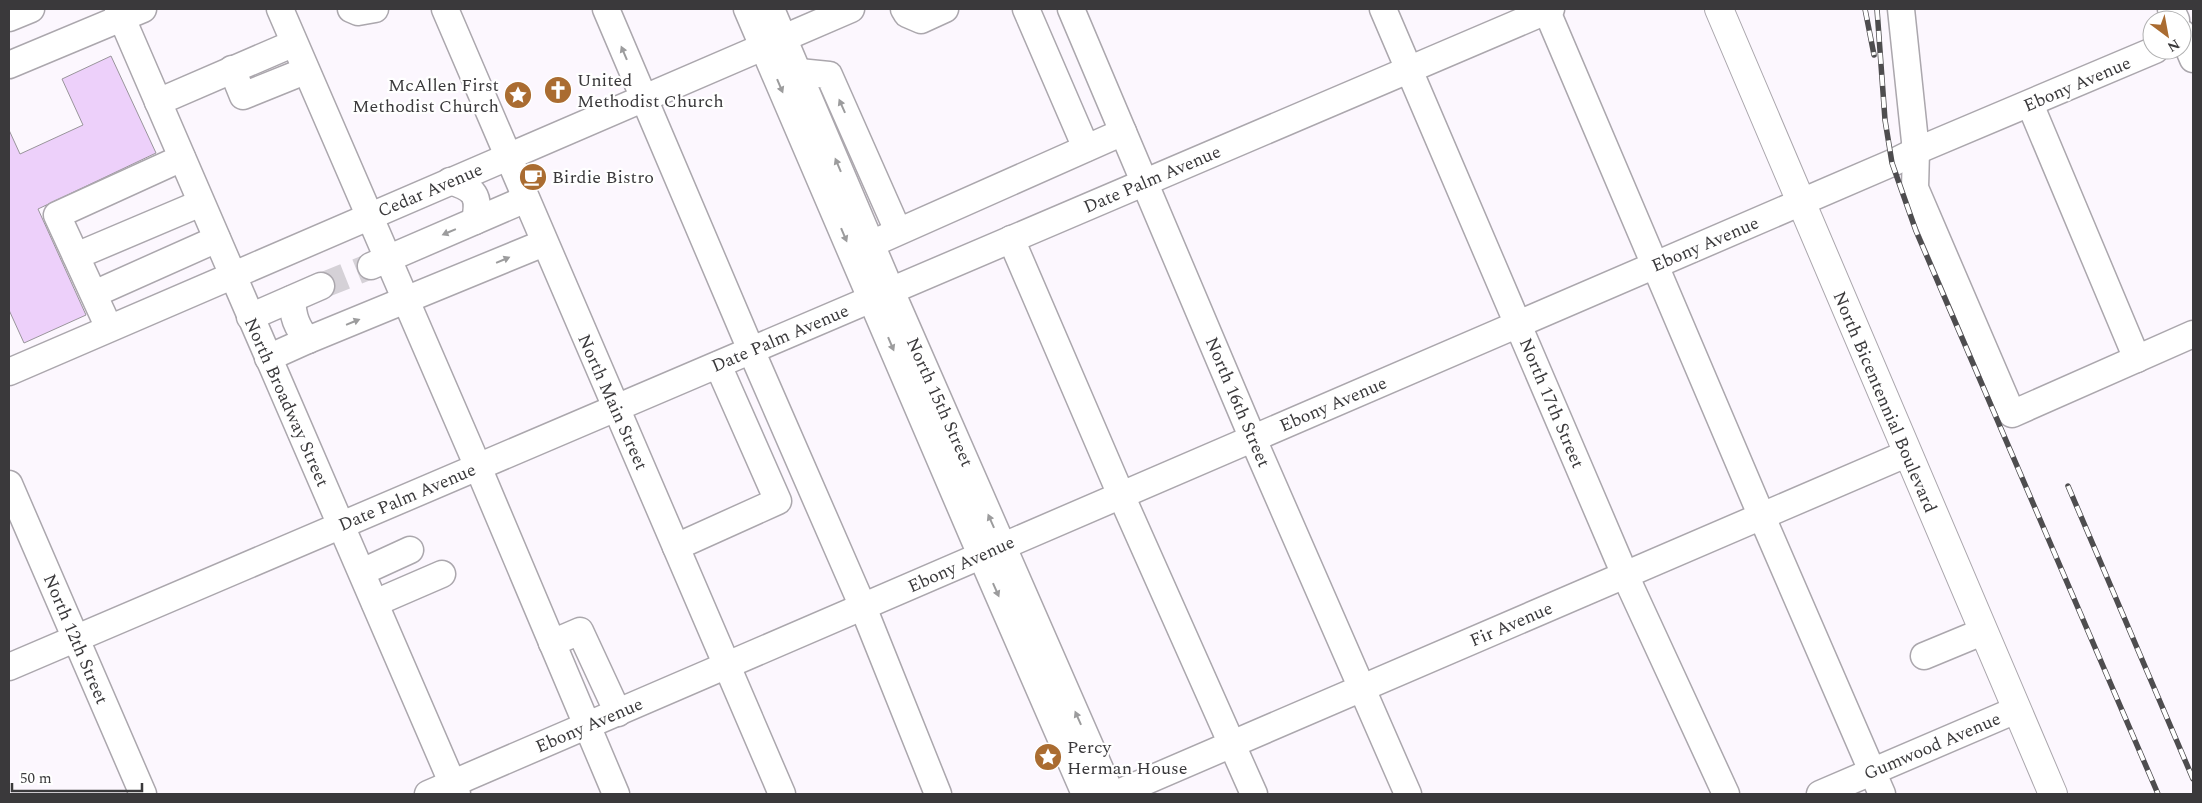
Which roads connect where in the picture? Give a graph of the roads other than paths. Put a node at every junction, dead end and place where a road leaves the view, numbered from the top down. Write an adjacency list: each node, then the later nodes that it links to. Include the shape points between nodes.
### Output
1 (280, 9): 39 (street)
2 (351, 9): 3 (street, via 358,12)
3 (375, 9)
4 (445, 9): 32 (street, North Main Street)
5 (606, 9): 26 (street, one-way to 5)
6 (747, 9): 18 (street, North 15th Street)
7 (772, 9): 18 (street, North 15th Street)
8 (851, 9): 18 (street, Cedar Avenue)
9 (904, 9): 10 (street, via 907,14 921,20)
10 (945, 9)
11 (1026, 9): 30 (street)
12 (1071, 9): 29 (street, North 16th Street)
13 (1383, 9): 22 (street, North 17th Street)
14 (1548, 9): 22 (street, Date Palm Avenue); 48 (street)
15 (1719, 9): 37 (main road, North Bicentennial Boulevard)
16 (1901, 9): 31 (street)
17 (128, 12): 21 (street); 27 (street, North Broadway Street)
18 (774, 42): 24 (street, North 15th Street); 26 (street, Cedar Avenue); 52 (street, North 15th Street, one-way to 52)
19 (283, 48): 23 (street)
20 (2142, 56): 28 (street, Ebony Avenue)
21 (9, 66)
22 (1409, 69): 35 (street, Date Palm Avenue); 56 (street, North 17th Street)
23 (232, 70): 25 (street, via 243,96); 27 (street)
24 (798, 72): 41 (street, one-way to 24, via 829,76); 45 (street, North 15th Street, one-way to 24)
25 (294, 75)
26 (643, 98): 32 (street, Cedar Avenue); 60 (street)
27 (158, 102): 33 (street, North Broadway Street)
28 (2030, 104): 31 (street, Ebony Avenue); 62 (street)
29 (1122, 132): 30 (street); 35 (street, North 16th Street)
30 (1086, 148): 41 (street)
31 (1916, 151): 37 (street, Ebony Avenue); 62 (street, via 1915,188 2012,414)
32 (508, 156): 34 (street, Cedar Avenue); 36 (street, North Main Street)
33 (182, 158): 38 (street, North Broadway Street); 46 (street, via 57,215)
34 (450, 181): 39 (street, Cedar Avenue); 40 (street, via 472,191 478,204)
35 (1144, 183): 43 (street, Date Palm Avenue); 66 (street, North 16th Street)
36 (526, 199): 40 (street); 44 (street, North Main Street)
37 (1802, 202): 48 (street, Ebony Avenue); 67 (main road, North Bicentennial Boulevard)
38 (201, 203): 42 (street, North Broadway Street); 46 (street)
39 (369, 216): 47 (street); 49 (street, Cedar Avenue)
40 (475, 221): 47 (street, one-way to 47)
41 (898, 231): 45 (street)
42 (216, 239): 49 (street, North Broadway Street); 51 (street)
43 (1011, 239): 52 (street, Date Palm Avenue); 70 (street)
44 (544, 243): 54 (street, one-way to 44); 65 (street, North Main Street)
45 (871, 244): 52 (street, North 15th Street)
46 (76, 256): 51 (street)
47 (379, 262): 54 (street)
48 (1655, 265): 56 (street, Ebony Avenue); 71 (street)
49 (232, 275): 55 (street, North Broadway Street); 57 (street, Cedar Avenue)
50 (321, 286): 53 (street)
51 (94, 294): 57 (street)
52 (881, 295): 60 (street, Date Palm Avenue); 75 (street, North 15th Street)
53 (292, 299): 55 (street); 59 (street, via 298,328)
54 (406, 300): 59 (street, one-way to 54); 68 (street)
55 (250, 317): 61 (street, North Broadway Street)
56 (1518, 324): 66 (street, Ebony Avenue); 78 (street, North 17th Street)
57 (109, 328): 64 (street, Cedar Avenue)
58 (2193, 334): 62 (street)
59 (308, 340): 61 (street)
60 (751, 350): 63 (street, Date Palm Avenue); 80 (street)
61 (268, 358): 72 (street, North Broadway Street)
62 (2137, 359)
63 (718, 365): 65 (street, Date Palm Avenue); 73 (street, via 778,500)
64 (9, 372)
65 (616, 408): 68 (street, Date Palm Avenue); 73 (street, North Main Street)
66 (1253, 439): 70 (street, Ebony Avenue); 87 (street, North 16th Street)
67 (1906, 454): 71 (street, Fir Avenue); 81 (main road, North Bicentennial Boulevard)
68 (478, 467): 72 (street, Date Palm Avenue); 83 (street)
69 (9, 484): 82 (street, North 12th Street)
70 (1121, 495): 75 (street, Ebony Avenue); 91 (street)
71 (1762, 517): 78 (street, Fir Avenue); 92 (street)
72 (342, 525): 76 (street, North Broadway Street); 82 (street, Date Palm Avenue)
73 (676, 547): 85 (street, North Main Street)
74 (410, 550): 76 (street)
75 (992, 550): 80 (street, Ebony Avenue); 99 (street, North 15th Street, one-way to 99); 100 (street, North 15th Street, one-way to 75)
76 (362, 572): 79 (street, North Broadway Street)
77 (442, 574): 79 (street)
78 (1625, 575): 87 (street, Fir Avenue); 104 (street, North 17th Street)
79 (375, 603): 93 (street, North Broadway Street)
80 (863, 607): 85 (street, Ebony Avenue); 98 (street)
81 (1982, 632): 84 (street); 88 (main road, North Bicentennial Boulevard)
82 (76, 639): 86 (street, Date Palm Avenue); 94 (street, North 12th Street)
83 (552, 643): 89 (street, via 580,631); 90 (street)
84 (1924, 656)
85 (727, 666): 89 (street, Ebony Avenue); 97 (street, North Main Street)
86 (9, 667)
87 (1362, 688): 91 (street, Fir Avenue); 103 (street, North 16th Street)
88 (2016, 710): 92 (street, Gumwood Avenue); 106 (main road, North Bicentennial Boulevard)
89 (618, 713): 90 (street, Ebony Avenue)
90 (586, 726): 93 (street, Ebony Avenue); 96 (street)
91 (1233, 744): 101 (street, Fir Avenue); 102 (street)
92 (1877, 783): 105 (street, Gumwood Avenue)
93 (455, 789): 95 (street, Ebony Avenue)
94 (143, 794)
95 (428, 794)
96 (616, 794)
97 (782, 794)
98 (938, 794)
99 (1085, 794)
100 (1112, 794)
101 (1116, 794)
102 (1254, 794)
103 (1408, 794)
104 (1726, 794)
105 (1820, 794)
106 (2053, 794)

